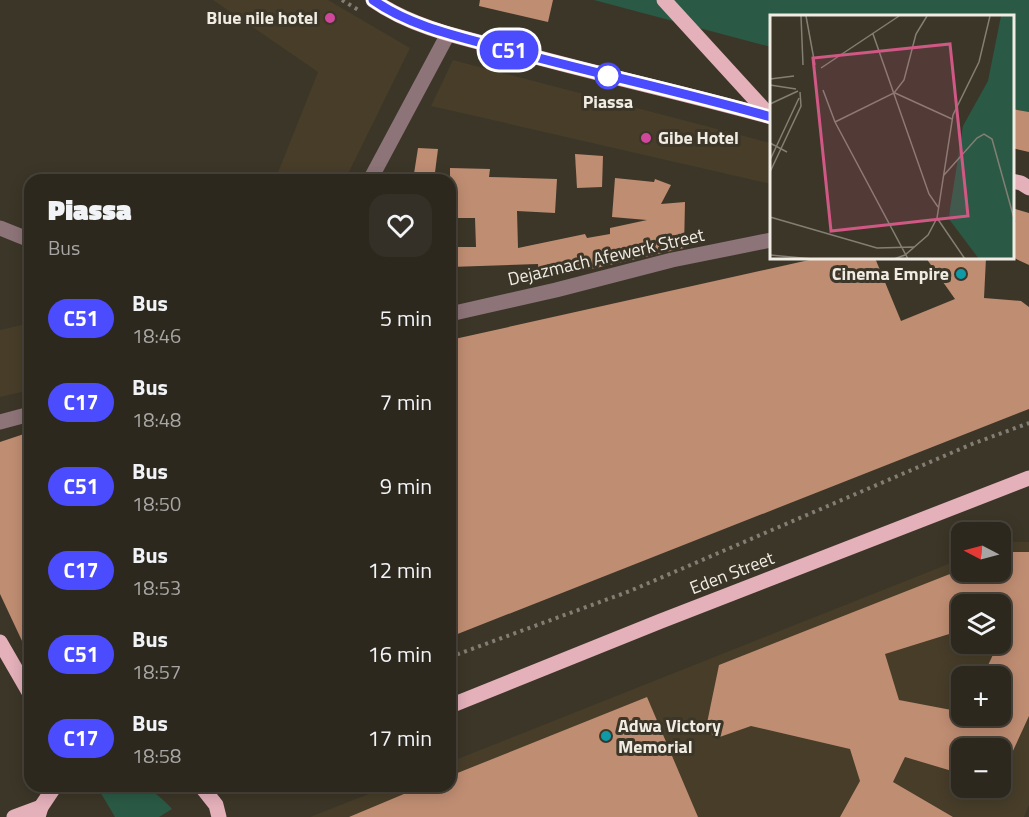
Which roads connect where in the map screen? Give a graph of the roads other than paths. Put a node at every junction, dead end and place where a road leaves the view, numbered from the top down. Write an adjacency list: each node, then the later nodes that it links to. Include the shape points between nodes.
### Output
1 (373, 0): 3 (main road)
2 (664, 0): 4 (main road)
3 (448, 34): 5 (main road); 6 (street)
4 (770, 116)
5 (770, 117)
6 (373, 174)
7 (0, 228): 8 (street)
8 (24, 238)
9 (770, 240): 10 (street, Dejazmach Afewerk Street)
10 (456, 313)
11 (24, 416): 12 (street)
12 (0, 422)
13 (1029, 478): 16 (main road, Eden Street)
14 (0, 642): 15 (main road)
15 (24, 684)
16 (456, 704)
17 (52, 792): 19 (main road)
18 (206, 792): 21 (main road)
19 (40, 812): 20 (main road)
20 (14, 817)
21 (219, 817)

